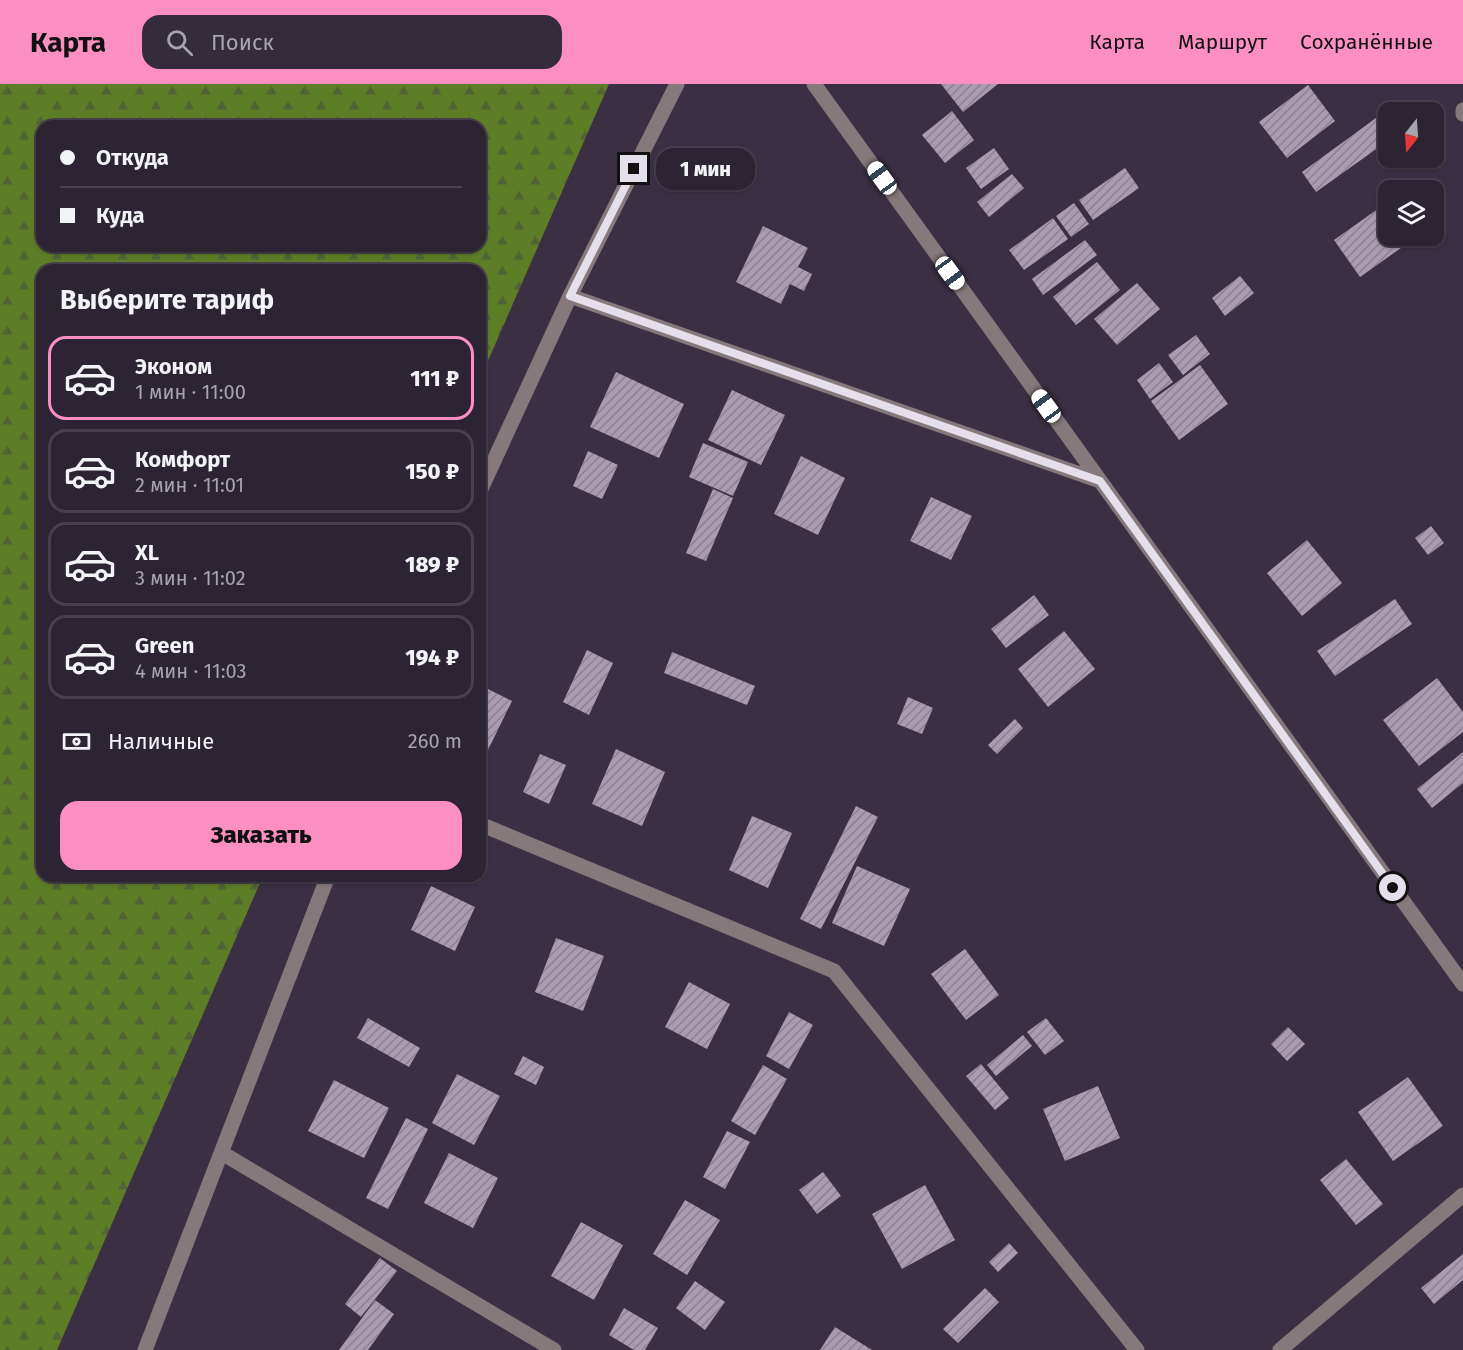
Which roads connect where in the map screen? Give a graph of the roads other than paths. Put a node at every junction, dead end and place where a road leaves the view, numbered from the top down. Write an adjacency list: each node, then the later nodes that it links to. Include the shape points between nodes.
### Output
1 (677, 84): 3 (street)
2 (814, 84): 5 (street)
3 (570, 296): 4 (street); 5 (street)
4 (486, 478)
5 (1100, 481): 8 (street)
6 (486, 826): 13 (street, via 834,971)
7 (326, 882): 9 (street)
8 (1463, 984)
9 (222, 1153): 11 (street); 12 (street)
10 (1463, 1195): 14 (street)
11 (145, 1350)
12 (554, 1350)
13 (1137, 1350)
14 (1280, 1350)

